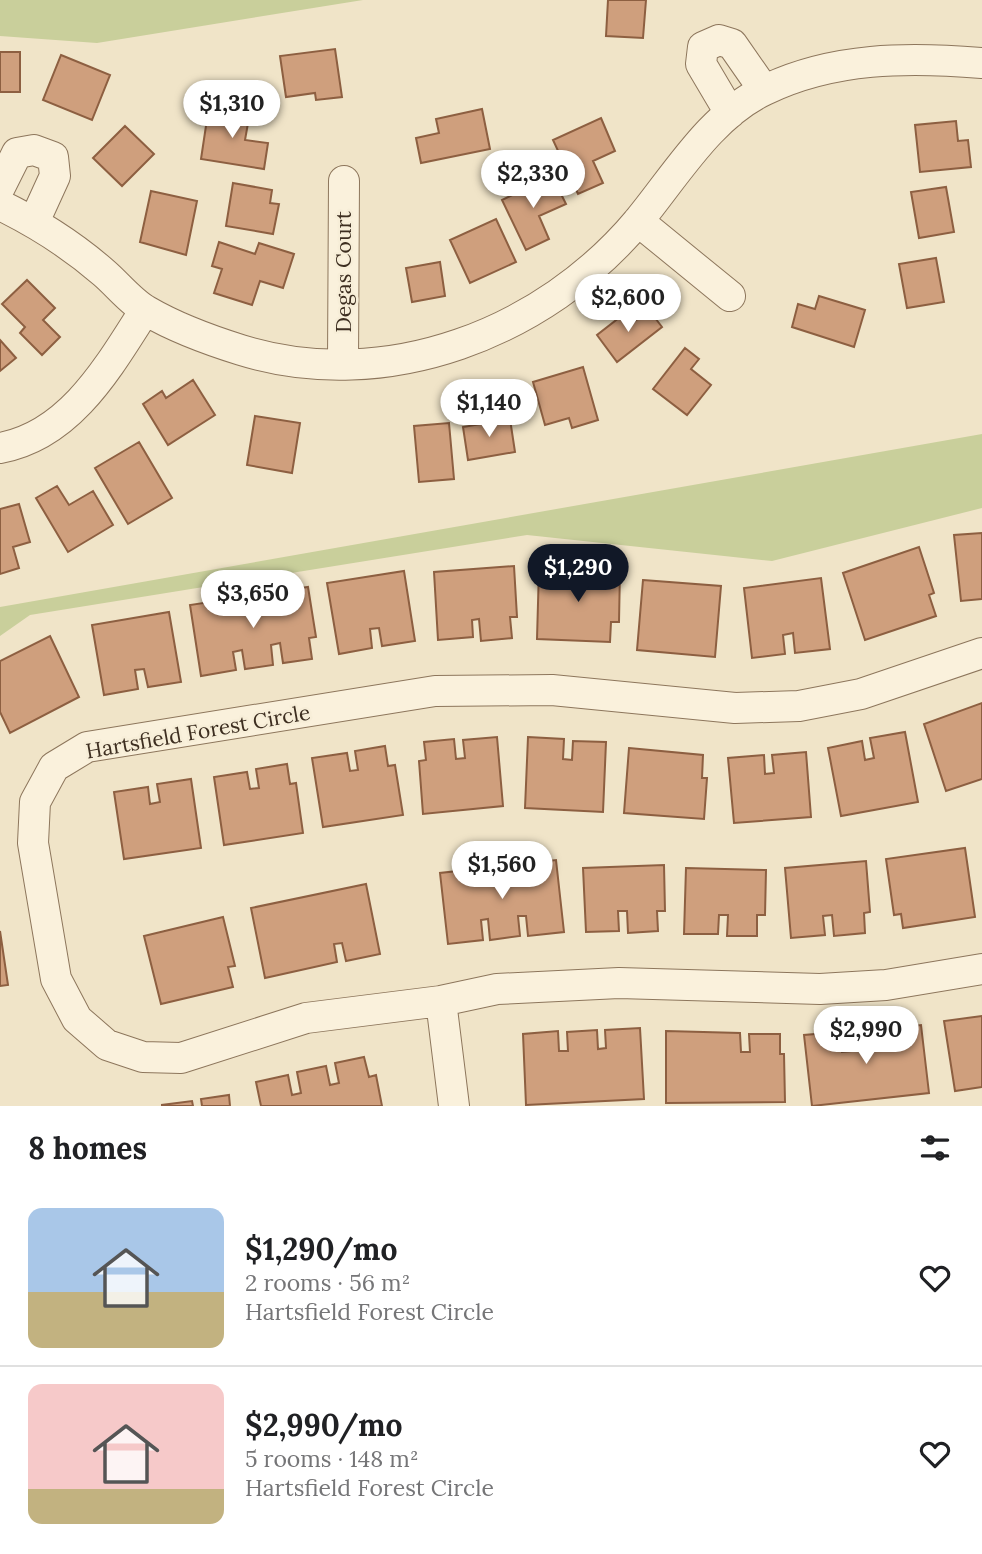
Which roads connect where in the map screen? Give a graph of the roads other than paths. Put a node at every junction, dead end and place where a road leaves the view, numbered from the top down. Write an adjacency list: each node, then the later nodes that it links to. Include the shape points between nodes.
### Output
1 (982, 63): 2 (street, via 893,58 838,66)
2 (764, 90): 3 (street); 3 (street, via 732,44 719,40 703,47 701,64)
3 (730, 113): 7 (street)
4 (344, 181): 11 (street, Degas Court)
5 (0, 187): 8 (street, via 17,153 34,150 52,157 55,176)
6 (0, 205): 8 (street)
7 (638, 221): 9 (street); 11 (street, via 569,288 525,317 437,352)
8 (34, 222): 10 (street, via 102,271)
9 (730, 296)
10 (145, 310): 11 (street, via 244,351 294,361); 12 (street, via 111,363 52,428 18,445)
11 (343, 363)
12 (0, 448)
13 (982, 653): 15 (street, Hartsfield Forest Circle, via 861,694 799,705 735,708 552,690 435,691 87,747 54,767 36,802 33,843 56,979 77,1019 107,1045 143,1057 181,1058 306,1018)
14 (982, 969): 15 (street, Hartsfield Forest Circle, via 886,985 820,989 620,984 497,989)
15 (441, 1001): 16 (street)
16 (454, 1106)

